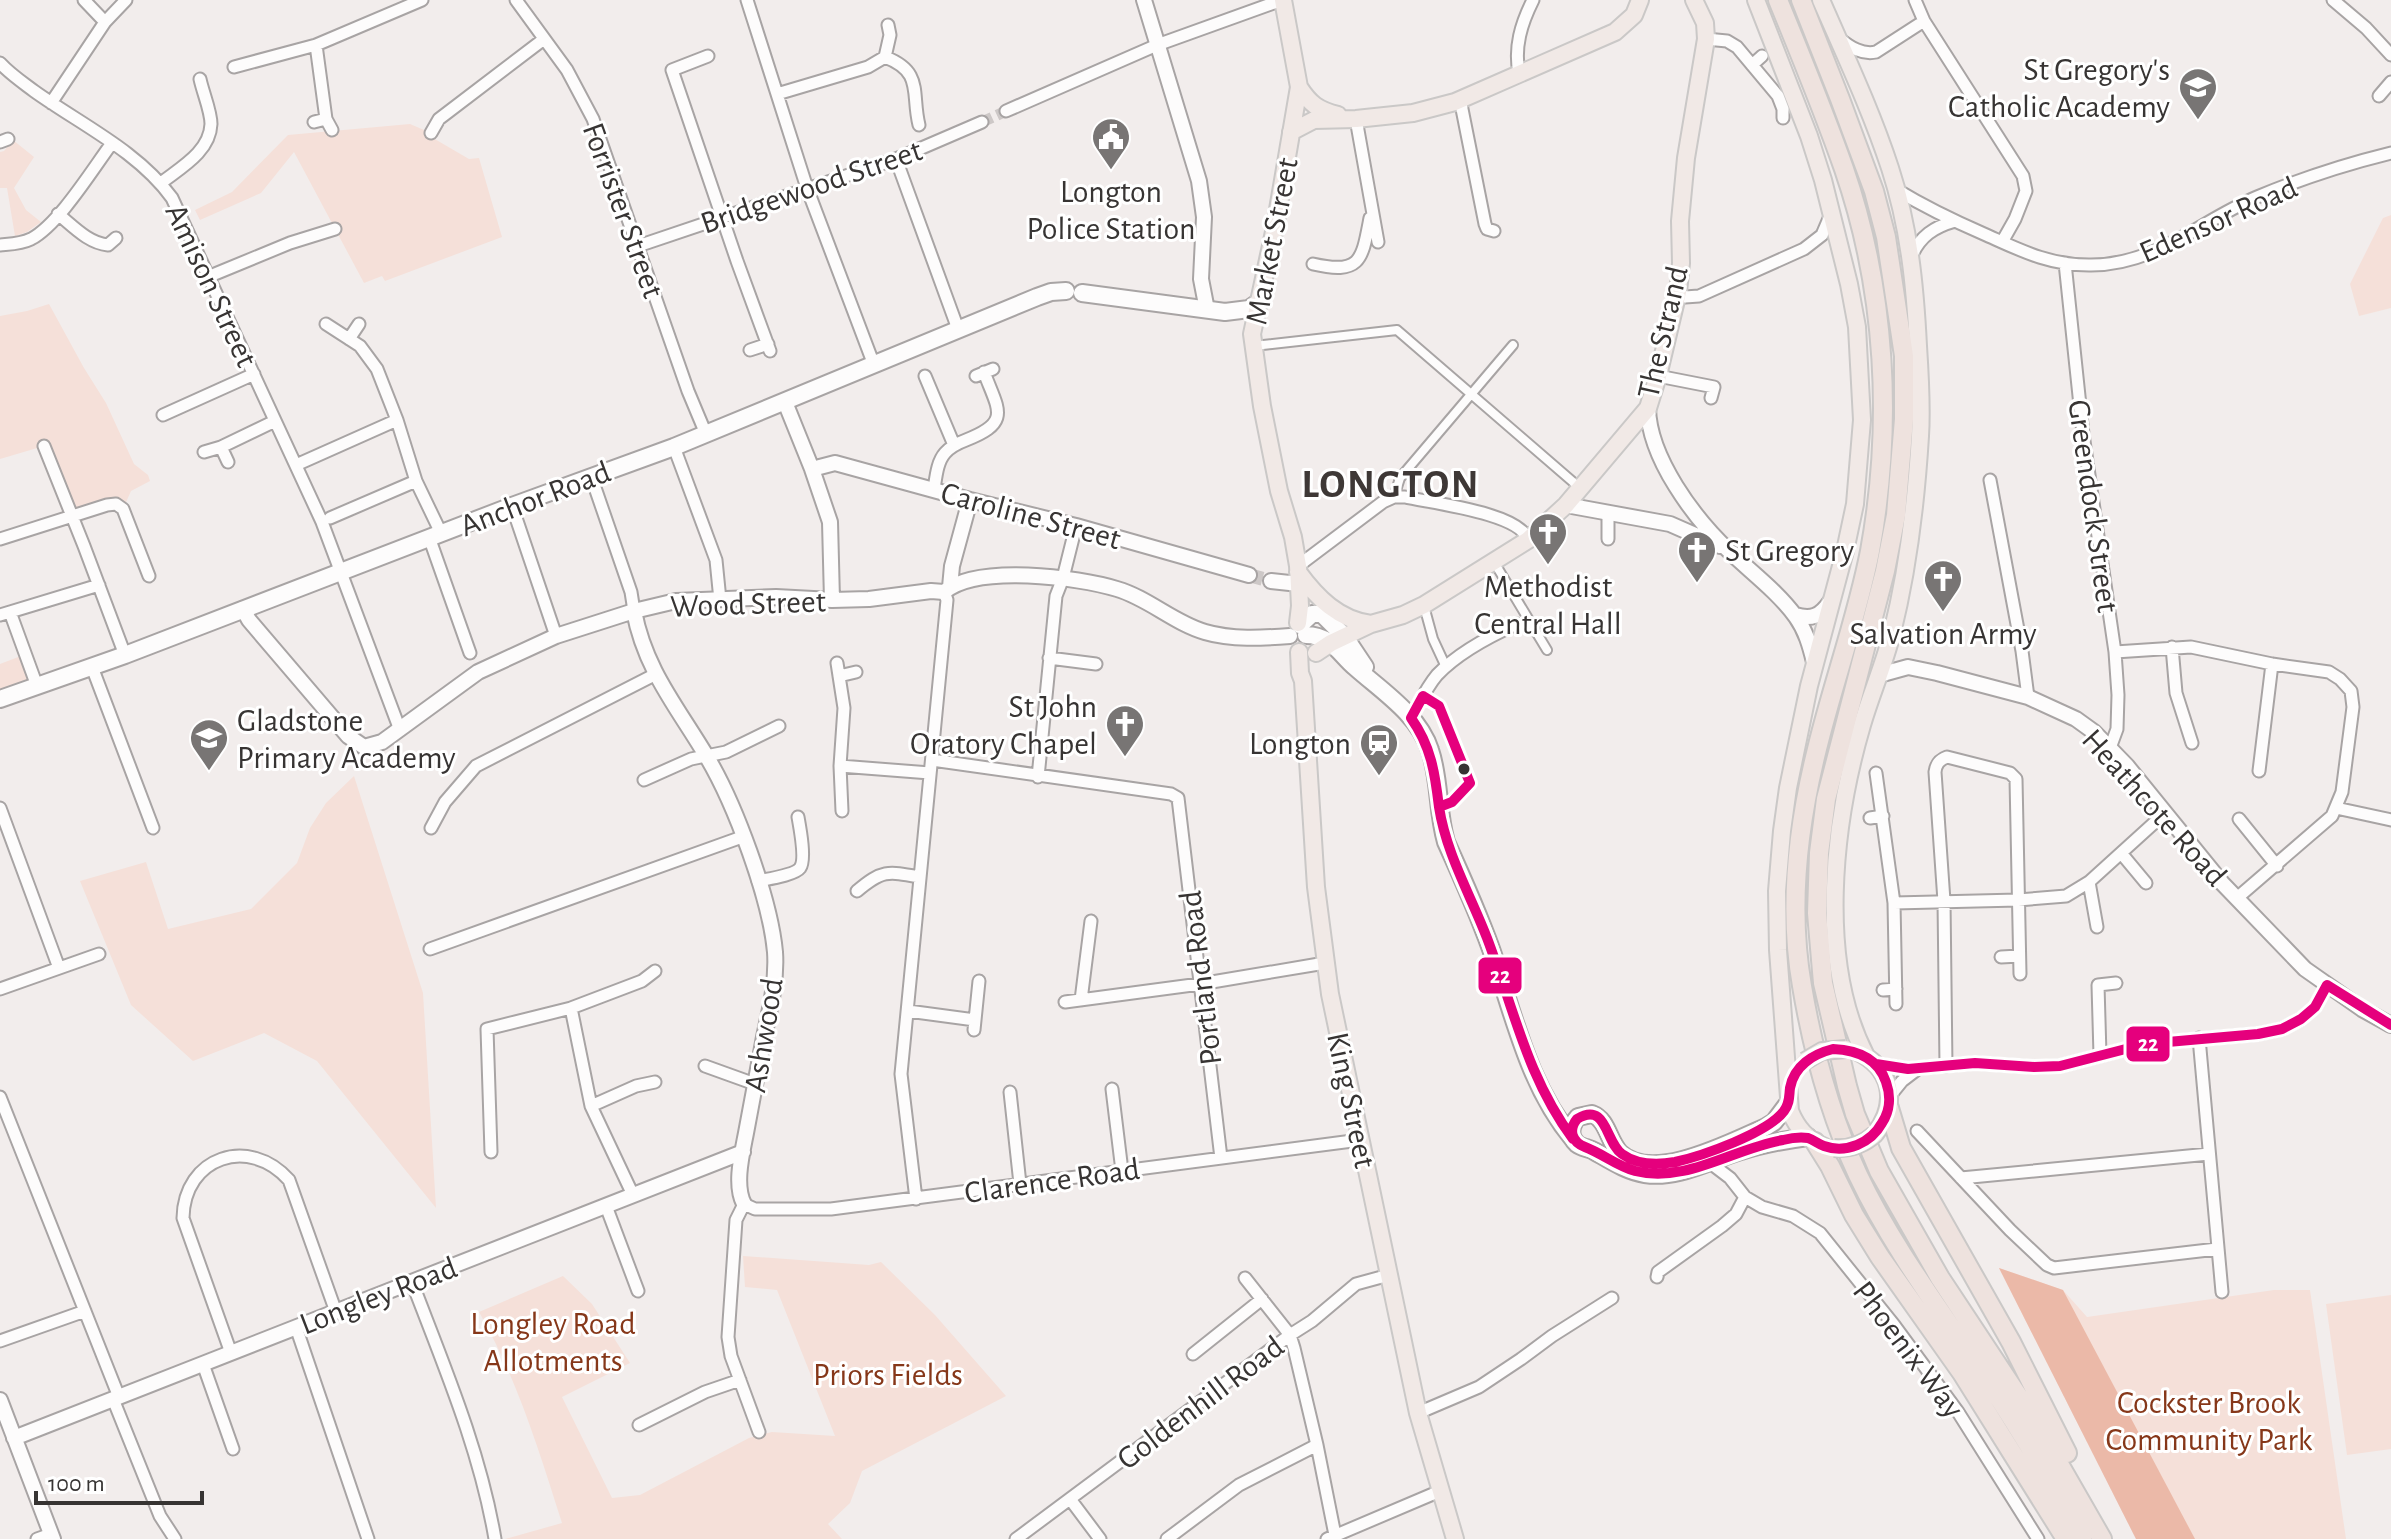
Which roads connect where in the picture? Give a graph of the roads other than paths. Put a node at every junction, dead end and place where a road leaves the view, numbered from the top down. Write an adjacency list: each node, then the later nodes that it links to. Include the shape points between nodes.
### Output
1 (84, 0): 20 (street)
2 (126, 0): 20 (street)
3 (422, 0): 25 (street)
4 (516, 0): 23 (street, Forrister Street)
5 (747, 0): 36 (street)
6 (1144, 0): 26 (street)
7 (1283, 0): 26 (street); 35 (main road)
8 (1533, 0): 32 (street, via 1517,41)
9 (1640, 0): 32 (main road, via 1634,15 1615,32)
10 (1694, 0): 24 (main road, The Strand)
11 (1756, 0): 57 (main road, via 1809,136)
12 (1778, 0): 301 (highway, via 1850,189 1877,304 1882,372 1879,487 1870,548 1802,819 1797,948 1803,995 1825,1089 1859,1177 1887,1231 2028,1445)
13 (1801, 0): 302 (highway, via 1874,191 1904,356 1896,515 1826,799 1819,853 1823,983 1855,1114 1879,1171)
14 (1821, 0): 22 (main road)
15 (1915, 0): 19 (street)
16 (2333, 0): 18 (street)
17 (2355, 0): 18 (street)
18 (2346, 11): 27 (street)
19 (1924, 21): 22 (street, via 1876,52 1848,45); 64 (street, via 2023,176 2026,191)
20 (105, 22): 39 (street)
21 (888, 25): 29 (street)
22 (1837, 36): 55 (main road)
23 (544, 39): 49 (street, via 435,114); 67 (street, Forrister Street, via 593,119)
24 (1706, 39): 44 (street, via 1727,41 1757,60 1778,96); 72 (main road, The Strand, via 1686,158)
25 (316, 45): 30 (street); 46 (street)
26 (1157, 45): 42 (street); 74 (street, via 1199,181 1204,217 1201,279)
27 (2388, 46)
28 (708, 56): 59 (street, via 672,70)
29 (885, 57): 36 (street); 41 (street, via 910,73)
30 (234, 67)
31 (2, 71): 39 (street, Amison Street)
32 (1519, 73): 38 (main road)
33 (200, 79): 53 (street, via 211,123 207,141)
34 (2391, 82): 37 (street)
35 (1299, 87): 43 (main road, via 1309,103 1324,112); 48 (main road, Market Street)
36 (777, 94): 54 (street)
37 (2379, 96)
38 (1460, 99): 43 (main road, via 1413,113); 62 (street, via 1485,224)
39 (51, 103): 50 (street, Amison Street)
40 (931, 105): 41 (street)
41 (917, 107): 47 (street)
42 (1006, 111)
43 (1353, 118): 48 (main road, via 1314,120); 56 (street)
44 (1783, 118)
45 (982, 122): 52 (street, Bridgewood Street)
46 (324, 124)
47 (919, 125)
48 (1291, 132): 73 (main road, Market Street)
49 (431, 133)
50 (112, 143): 53 (street, Amison Street); 58 (street)
51 (2391, 153): 69 (street, Edensor Road, via 2255,197 2157,251 2091,266)
52 (896, 159): 54 (street, Bridgewood Street); 78 (street)
53 (161, 183): 71 (street, Amison Street)
54 (807, 188): 59 (street, Bridgewood Street); 83 (street)
55 (1897, 190): 60 (street, Edensor Road); 68 (main road)
56 (1372, 210): 63 (street); 70 (street, via 1360,259 1333,268)
57 (1832, 213): 72 (street, via 1822,235 1804,249 1699,296); 135 (main road, via 1857,327 1862,420 1855,504)
58 (58, 214): 65 (street, via 28,240); 66 (street, via 90,239)
59 (722, 217): 67 (street, Bridgewood Street); 82 (street, via 769,347)
60 (1955, 221): 64 (street, Edensor Road); 68 (street, via 1925,235)
61 (335, 229): 71 (street, via 315,229)
62 (1494, 231)
63 (1378, 242)
64 (2002, 242): 69 (street, Edensor Road, via 2040,259)
65 (0, 245)
66 (112, 246)
67 (638, 246): 95 (street, Forrister Street)
68 (1910, 258): 145 (main road, via 1921,433 1906,565)
69 (2065, 263): 148 (street, Greendock Street)
70 (1313, 264)
71 (210, 276): 85 (street, Amison Street)
72 (1678, 292): 87 (main road, The Strand)
73 (1259, 302): 75 (main road, Anchor Road); 80 (main road, Market Street)
74 (1207, 310): 75 (main road, Anchor Road); 78 (main road, Anchor Road, via 1051,292)
75 (1225, 312): 80 (main road)
76 (326, 324): 79 (street)
77 (359, 324): 79 (street)
78 (958, 329): 83 (main road, Anchor Road)
79 (349, 339): 93 (street, via 377,369)
80 (1253, 340): 88 (street, via 1397,330); 126 (main road, Market Street)
81 (1513, 345): 88 (street)
82 (750, 350)
83 (874, 365): 90 (main road, Anchor Road)
84 (984, 372): 96 (street, via 999,411 995,424)
85 (254, 374): 92 (street); 94 (street, Amison Street)
86 (925, 376): 96 (street)
87 (1658, 376): 89 (street, via 1714,387); 91 (main road, The Strand)
88 (1471, 393): 107 (street); 109 (street, via 1400,478)
89 (1711, 398)
90 (785, 402): 95 (main road, Anchor Road); 103 (street)
91 (1648, 408): 107 (main road, The Strand); 113 (street, via 1666,468)
92 (163, 415)
93 (397, 420): 102 (street); 106 (street)
94 (275, 421): 98 (street); 102 (street, Amison Street)
95 (706, 434): 99 (main road, Anchor Road)
96 (954, 445): 108 (street, via 941,460)
97 (44, 446): 115 (street)
98 (221, 447): 100 (street); 101 (street)
99 (674, 447): 104 (main road, Anchor Road); 133 (street, via 716,560)
100 (204, 452)
101 (228, 462)
102 (296, 465): 125 (street, Amison Street)
103 (812, 469): 108 (street, Caroline Street, via 835,463); 134 (street, via 830,522)
104 (591, 476): 112 (main road, Anchor Road); 138 (street)
105 (1990, 480): 165 (street)
106 (416, 481): 116 (street); 119 (street)
107 (1580, 488): 111 (main road, The Strand)
108 (934, 489): 110 (street, Caroline Street)
109 (1394, 497): 122 (street, via 1503,518 1521,527); 126 (street)
110 (970, 500): 118 (street, Caroline Street); 132 (street)
111 (1566, 505): 114 (street); 122 (main road, The Strand)
112 (512, 506): 119 (main road, Anchor Road); 144 (street)
113 (1693, 509): 117 (street); 123 (street)
114 (1608, 512): 117 (street); 121 (street)
115 (73, 516): 120 (street); 128 (street, via 107,505 123,509); 131 (street)
116 (330, 518)
117 (1670, 524): 123 (street)
118 (1076, 526): 127 (street, Caroline Street); 129 (street)
119 (435, 535): 125 (main road, Anchor Road); 149 (street)
120 (0, 539)
121 (1608, 539)
122 (1528, 540): 124 (main road, The Strand)
123 (1728, 550): 140 (street)
124 (1494, 562): 136 (main road, The Strand); 147 (street)
125 (342, 572): 137 (main road, Anchor Road); 169 (street, Amison Street)
126 (1299, 574): 130 (street); 141 (main road, via 1347,619); 143 (main road, Market Street)
127 (1249, 575)
128 (149, 576)
129 (1063, 578): 132 (street, Wood Street, via 976,578); 143 (street, Wood Street, via 1118,589 1204,632 1248,639); 152 (street)
130 (1271, 581)
131 (99, 585): 139 (street); 150 (street)
132 (947, 589): 134 (street, Wood Street); 174 (street)
133 (720, 600): 134 (street, Wood Street); 138 (street, Wood Street, via 676,601)
134 (832, 600)
135 (1830, 602): 140 (street, via 1811,617); 153 (main road)
136 (1424, 605): 141 (main road, The Strand); 158 (street)
137 (243, 609): 150 (main road, Anchor Road); 169 (street, Wood Street, via 359,745 382,742)
138 (634, 611): 144 (street, Wood Street); 161 (street, Ashwood, via 638,637)
139 (5, 614): 164 (street)
140 (1795, 615): 153 (street)
141 (1371, 624): 151 (main road, The Strand)
142 (1517, 624): 158 (street, via 1506,636)
143 (1298, 630): 151 (main road, via 1313,635)
144 (556, 636): 169 (street, Wood Street, via 478,672)
145 (1889, 644): 159 (street); 162 (main road)
146 (2172, 647): 148 (street); 156 (street); 170 (street, via 2176,693)
147 (1547, 650)
148 (2115, 652): 171 (street, Greendock Street, via 2117,729)
149 (470, 653)
150 (125, 655): 157 (main road, Anchor Road)
151 (1317, 655): 167 (main road, via 1354,667); 208 (main road, King Street, via 1309,797)
152 (1049, 658): 155 (street); 177 (street)
153 (1814, 662): 235 (main road, via 1788,788 1777,891)
154 (837, 663): 163 (street)
155 (1096, 664)
156 (2272, 664): 175 (street); 180 (street, via 2329,672 2351,691 2348,750)
157 (92, 667): 164 (main road, Anchor Road); 188 (street)
158 (1446, 667): 167 (street)
159 (1908, 667): 162 (street, Heathcote Road); 165 (street, Heathcote Road)
160 (856, 672): 163 (street)
161 (656, 674): 172 (street, Ashwood); 189 (street, via 476,766)
162 (1879, 675): 227 (main road, via 1847,781 1836,898 1843,993 1851,1023)
163 (839, 676): 173 (street, via 844,708)
164 (37, 686): 166 (main road, Anchor Road)
165 (2028, 697): 171 (street, Heathcote Road, via 2076,719)
166 (0, 699)
167 (1411, 718): 237 (main road, via 1435,766 1446,842 1486,937 1520,1041)
168 (779, 726): 172 (street)
169 (400, 730)
170 (2192, 743)
171 (2110, 748): 182 (street, Heathcote Road)
172 (706, 756): 178 (street); 190 (street, Ashwood)
173 (840, 766): 174 (street); 181 (street)
174 (931, 766): 177 (street); 193 (street)
175 (2259, 771)
176 (1876, 773): 183 (street)
177 (1038, 777): 214 (street, Portland Road, via 1178,798)
178 (644, 780)
179 (0, 808): 209 (street)
180 (2336, 808): 187 (street); 192 (street)
181 (842, 811)
182 (2164, 814): 191 (street); 198 (street, Heathcote Road)
183 (1883, 816): 185 (street); 201 (street)
184 (798, 817): 194 (street, via 801,867)
185 (1870, 818)
186 (2239, 819): 192 (street)
187 (2391, 820)
188 (153, 828)
189 (431, 828)
190 (742, 837): 194 (street, Ashwood); 204 (street)
191 (2121, 853): 195 (street); 196 (street)
192 (2277, 866): 198 (street)
193 (919, 877): 197 (street, via 892,872 874,877); 223 (street)
194 (758, 881): 232 (street, Ashwood, via 775,952 775,983)
195 (2089, 882): 199 (street, via 2066,896); 203 (street)
196 (2146, 883)
197 (857, 891)
198 (2237, 898): 215 (street, Heathcote Road)
199 (2018, 900): 200 (street); 200 (street, via 2014,775 1947,757 1935,772); 206 (street)
200 (1944, 901): 201 (street); 229 (street)
201 (1894, 903): 217 (street)
202 (1091, 921): 219 (street)
203 (2097, 927)
204 (430, 949)
205 (99, 954): 209 (street)
206 (2019, 956): 207 (street); 211 (street)
207 (2001, 957)
208 (1325, 963): 214 (street); 244 (main road, King Street)
209 (59, 968): 216 (street)
210 (655, 971): 222 (street)
211 (2020, 974)
212 (979, 981): 223 (street, via 975,1025)
213 (2116, 983): 226 (street, via 2098,985)
214 (1200, 984): 219 (street); 251 (street, Portland Road)
215 (2327, 985): 224 (street, Heathcote Road); 225 (street, via 2315,1007 2282,1029)
216 (0, 989)
217 (1896, 989): 218 (street); 221 (street)
218 (1883, 990)
219 (1081, 1000): 220 (street)
220 (1065, 1002)
221 (1896, 1004)
222 (571, 1008): 239 (street); 247 (street, via 487,1029)
223 (908, 1011): 259 (street, via 901,1074)
224 (2391, 1025)
225 (2199, 1038): 226 (street); 250 (street)
226 (2100, 1055): 229 (street, via 2060,1066)
227 (1871, 1060): 230 (street); 235 (main road, bridge, via 1846,1049 1822,1051 1798,1069); 238 (main road, via 1887,1085)
228 (705, 1066): 232 (street)
229 (1946, 1066): 230 (street)
230 (1919, 1068): 238 (street, via 1902,1081)
231 (655, 1082): 239 (street)
232 (755, 1084): 248 (street, Ashwood)
233 (1112, 1089): 253 (street)
234 (1010, 1092): 256 (street)
235 (1790, 1094): 241 (main road, via 1781,1114 1766,1127 1666,1164 1642,1164 1624,1156); 245 (main road, via 1793,1119)
236 (0, 1097): 271 (street)
237 (1549, 1101): 240 (main road); 243 (main road)
238 (1889, 1103): 245 (main road, bridge, via 1875,1134 1853,1147 1834,1148); 303 (highway, via 1901,1148 2011,1342)
239 (591, 1106): 257 (street)
240 (1582, 1115): 241 (main road, via 1598,1116); 243 (main road, via 1572,1125)
241 (1606, 1129): 246 (main road, via 1602,1142)
242 (1917, 1131): 255 (street)
243 (1573, 1139): 246 (main road)
244 (1360, 1140): 251 (street, Clarence Road); 263 (main road, King Street)
245 (1811, 1140): 249 (main road, via 1777,1141); 300 (highway, via 1880,1257 1962,1373)
246 (1590, 1148): 252 (main road, via 1644,1174)
247 (491, 1152)
248 (743, 1152): 257 (street, Longley Road); 260 (street, Ashwood, via 739,1195)
249 (1736, 1152): 252 (main road); 254 (street)
250 (2209, 1154): 255 (street); 262 (street)
251 (1221, 1158): 253 (street, Clarence Road)
252 (1709, 1162): 254 (street)
253 (1122, 1171): 256 (street, Clarence Road)
254 (1730, 1178): 258 (street)
255 (1961, 1178): 262 (street, via 2054,1268)
256 (1020, 1184): 259 (street, Clarence Road)
257 (633, 1195): 261 (street, Longley Road)
258 (1745, 1197): 264 (street, via 1736,1214); 299 (street, Phoenix Way, via 1820,1233 1958,1412)
259 (916, 1199): 260 (street, Clarence Road, via 831,1209 755,1209)
260 (744, 1204): 279 (street, Ashwood, via 736,1220 728,1337)
261 (606, 1206): 266 (street, Longley Road); 267 (street)
262 (2217, 1249): 268 (street)
263 (1389, 1275): 274 (street, Goldenhill Road, via 1356,1284); 282 (main road, King Street)
264 (1657, 1277)
265 (1245, 1278): 270 (street)
266 (412, 1282): 272 (street, Longley Road); 294 (street, via 472,1446)
267 (638, 1291)
268 (2222, 1292)
269 (1612, 1298): 282 (street, via 1479,1387)
270 (1262, 1299): 274 (street); 277 (street)
271 (85, 1311): 275 (street); 280 (street)
272 (336, 1312): 273 (street, Longley Road); 276 (street, via 289,1180 256,1157 217,1161 200,1172 189,1189 183,1218)
273 (296, 1327): 276 (street, Longley Road); 293 (street)
274 (1290, 1335): 286 (street); 289 (street, Goldenhill Road)
275 (0, 1341)
276 (231, 1353): 278 (street, Longley Road)
277 (1193, 1354)
278 (203, 1364): 280 (street, Longley Road); 287 (street)
279 (740, 1380): 283 (street); 284 (street, Ashwood)
280 (116, 1398): 285 (street, Longley Road); 292 (street, via 160,1516)
281 (0, 1400): 285 (street)
282 (1418, 1413): 288 (main road, King Street)
283 (639, 1425)
284 (759, 1432)
285 (14, 1438): 290 (street)
286 (1317, 1445): 291 (street); 297 (street, via 1239,1485)
287 (233, 1449)
288 (1440, 1491): 291 (street); 298 (main road, King Street)
289 (1070, 1499): 295 (street, Goldenhill Road); 296 (street)
290 (47, 1537)
291 (1331, 1537)
292 (175, 1539)
293 (368, 1539)
294 (495, 1539)
295 (1016, 1539)
296 (1100, 1539)
297 (1167, 1539)
298 (1455, 1539)
299 (2038, 1539)
300 (2066, 1539)
301 (2082, 1539)
302 (2102, 1539)
303 (2109, 1539)

